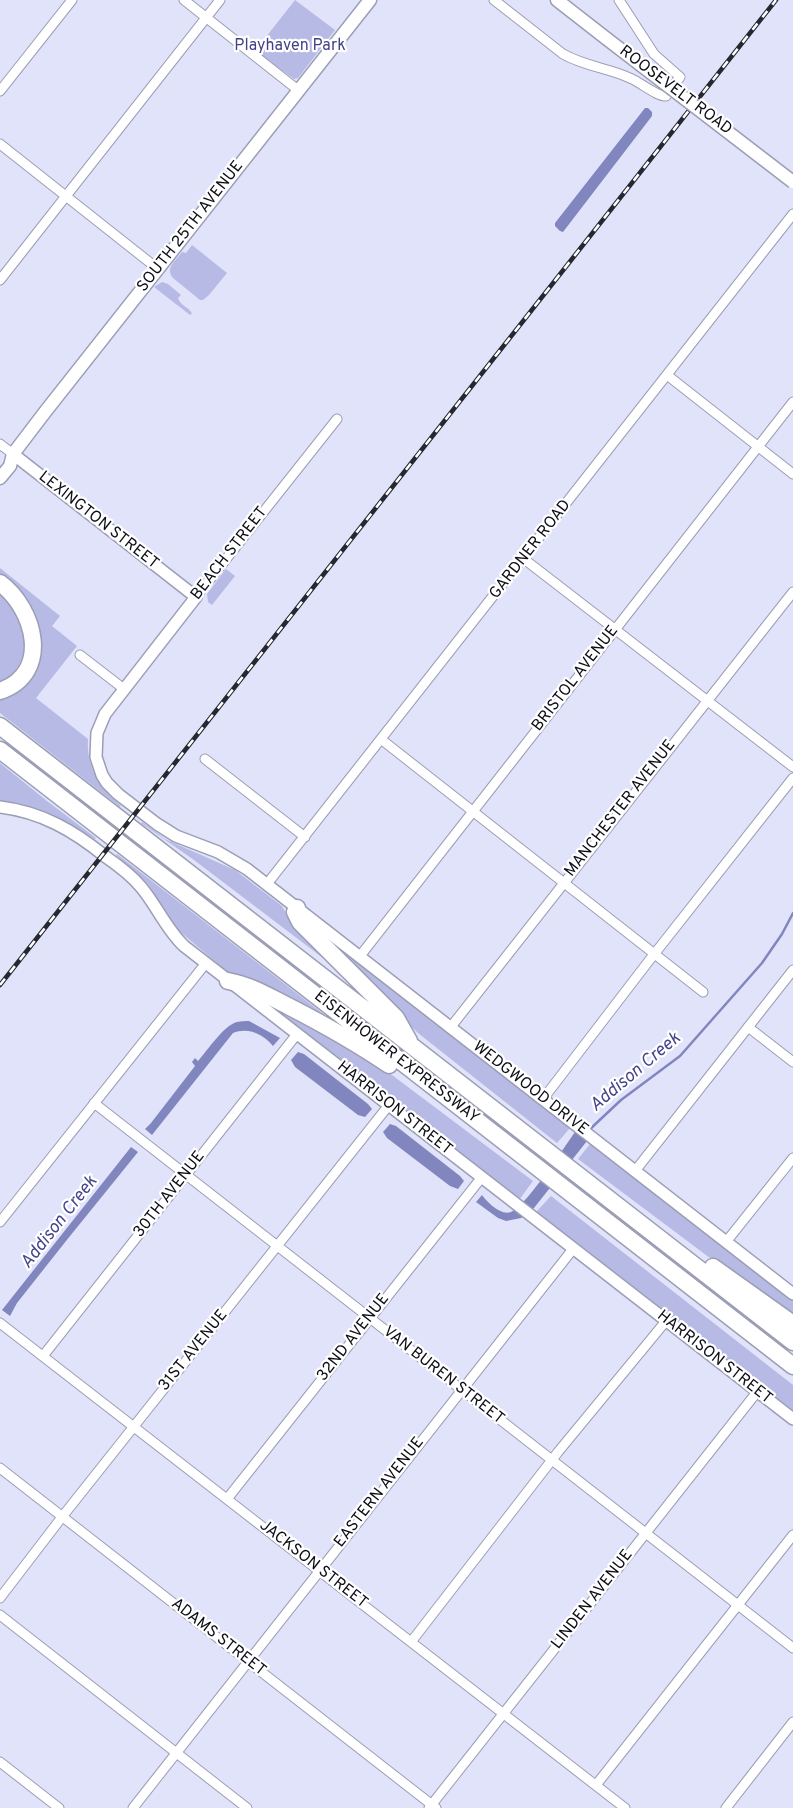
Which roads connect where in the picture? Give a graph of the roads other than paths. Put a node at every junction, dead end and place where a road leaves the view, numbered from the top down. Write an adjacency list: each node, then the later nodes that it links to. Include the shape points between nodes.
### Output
1 (72, 0): 10 (street)
2 (184, 0): 8 (street)
3 (220, 0): 8 (street)
4 (370, 0): 9 (main road, SOUTH 25TH AVENUE)
5 (494, 0): 7 (street, via 563,54 630,78 660,96 666,96 680,77 654,54)
6 (557, 0): 12 (main road, ROOSEVELT ROAD, bridge)
7 (619, 0)
8 (206, 18): 9 (street); 13 (street)
9 (298, 90): 15 (main road, SOUTH 25TH AVENUE)
10 (0, 92)
11 (0, 144): 13 (street)
12 (793, 182)
13 (66, 196): 15 (street); 16 (street)
14 (793, 214): 17 (street, GARDNER ROAD)
15 (158, 269): 22 (main road, SOUTH 25TH AVENUE)
16 (0, 280)
17 (667, 375): 21 (street); 26 (street, GARDNER ROAD)
18 (793, 402): 21 (street, BRISTOL AVENUE)
19 (337, 419): 29 (street, BEACH STREET)
20 (0, 444): 22 (street, LEXINGTON STREET)
21 (758, 447): 24 (street); 30 (street, BRISTOL AVENUE)
22 (13, 454): 23 (main road, SOUTH 25TH AVENUE); 25 (main road, SOUTH 25TH AVENUE, via 10,466); 29 (street, LEXINGTON STREET)
23 (0, 461)
24 (793, 474)
25 (0, 478)
26 (524, 559): 30 (street); 36 (street, GARDNER ROAD)
27 (0, 583): 33 (highway, via 14,595 27,616 33,649 28,669)
28 (793, 592): 34 (street, MANCHESTER AVENUE)
29 (196, 597): 32 (street, BEACH STREET)
30 (615, 630): 34 (street); 42 (street, BRISTOL AVENUE)
31 (80, 655): 32 (street)
32 (124, 688): 45 (street, BEACH STREET, via 101,720 97,733 96,757 107,783 166,830 232,860)
33 (0, 691)
34 (707, 701): 39 (street); 44 (street, MANCHESTER AVENUE)
35 (0, 726): 56 (highway, EISENHOWER EXPRESSWAY)
36 (382, 740): 42 (street); 43 (street, GARDNER ROAD)
37 (0, 750): 58 (highway, EISENHOWER EXPRESSWAY)
38 (205, 759): 43 (street)
39 (793, 767)
40 (793, 778): 47 (street)
41 (0, 807): 49 (street, HARRISON STREET, via 41,816 88,842 135,880 174,937)
42 (472, 811): 44 (street); 48 (street, BRISTOL AVENUE)
43 (305, 836): 45 (street, GARDNER ROAD)
44 (563, 882): 47 (street); 54 (street, MANCHESTER AVENUE)
45 (267, 884): 46 (street, WEDGWOOD DRIVE)
46 (297, 908): 48 (street, WEDGWOOD DRIVE); 56 (highway, via 295,912 300,922 396,1018)
47 (654, 954): 52 (street); 59 (street)
48 (360, 956): 54 (street, WEDGWOOD DRIVE)
49 (206, 963): 51 (street, HARRISON STREET); 60 (street)
50 (793, 970): 53 (street)
51 (228, 981): 55 (street, HARRISON STREET); 58 (highway, via 251,987 304,1014 360,1045 410,1080)
52 (703, 992)
53 (748, 1027): 57 (street); 63 (street)
54 (450, 1028): 59 (street, WEDGWOOD DRIVE)
55 (297, 1034): 61 (street, HARRISON STREET); 64 (street, 30TH AVENUE)
56 (412, 1047): 66 (highway, EISENHOWER EXPRESSWAY)
57 (793, 1062)
58 (444, 1095): 78 (highway, EISENHOWER EXPRESSWAY)
59 (542, 1099): 63 (street, WEDGWOOD DRIVE)
60 (94, 1103): 64 (street, VAN BUREN STREET); 67 (street)
61 (389, 1105): 65 (street, HARRISON STREET); 69 (street, 31ST AVENUE)
62 (793, 1158): 68 (street)
63 (635, 1170): 68 (street, WEDGWOOD DRIVE)
64 (186, 1175): 69 (street, VAN BUREN STREET); 77 (street, 30TH AVENUE)
65 (482, 1177): 70 (street, HARRISON STREET); 72 (street, 32ND AVENUE)
66 (611, 1201): 75 (highway, via 636,1210); 76 (highway, EISENHOWER EXPRESSWAY)
67 (0, 1222)
68 (726, 1242): 71 (street, WEDGWOOD DRIVE)
69 (277, 1246): 72 (street, VAN BUREN STREET); 82 (street, 31ST AVENUE)
70 (573, 1249): 73 (street, HARRISON STREET); 79 (street, EASTERN AVENUE)
71 (793, 1294)
72 (369, 1319): 79 (street, VAN BUREN STREET); 85 (street, 32ND AVENUE)
73 (666, 1321): 80 (street, HARRISON STREET); 83 (street)
74 (0, 1323): 77 (street, JACKSON STREET)
75 (793, 1324)
76 (793, 1342)
77 (42, 1356): 82 (street, JACKSON STREET)
78 (793, 1366)
79 (462, 1390): 83 (street, VAN BUREN STREET); 89 (street, EASTERN AVENUE)
80 (758, 1392): 81 (street, HARRISON STREET); 87 (street, LINDEN AVENUE)
81 (793, 1419)
82 (133, 1426): 85 (street, JACKSON STREET); 86 (street, 31ST AVENUE)
83 (552, 1460): 87 (street, VAN BUREN STREET); 93 (street)
84 (0, 1468): 86 (street, ADAMS STREET)
85 (227, 1499): 89 (street, JACKSON STREET)
86 (62, 1517): 90 (street, 31ST AVENUE); 95 (street, ADAMS STREET)
87 (646, 1533): 91 (street, VAN BUREN STREET); 96 (street, LINDEN AVENUE)
88 (793, 1535): 91 (street)
89 (319, 1570): 93 (street, JACKSON STREET); 95 (street, EASTERN AVENUE)
90 (0, 1598)
91 (737, 1604): 94 (street, VAN BUREN STREET); 100 (street)
92 (0, 1615): 98 (street)
93 (411, 1642): 96 (street, JACKSON STREET)
94 (793, 1648)
95 (248, 1661): 98 (street, EASTERN AVENUE); 101 (street, ADAMS STREET)
96 (503, 1713): 100 (street, JACKSON STREET); 101 (street, LINDEN AVENUE)
97 (793, 1722): 106 (street)
98 (176, 1752): 103 (street, EASTERN AVENUE); 104 (street)
99 (0, 1762): 102 (street)
100 (596, 1785): 105 (street, JACKSON STREET)
101 (432, 1807)
102 (59, 1808)
103 (133, 1808)
104 (247, 1808)
105 (625, 1808)
106 (726, 1808)

